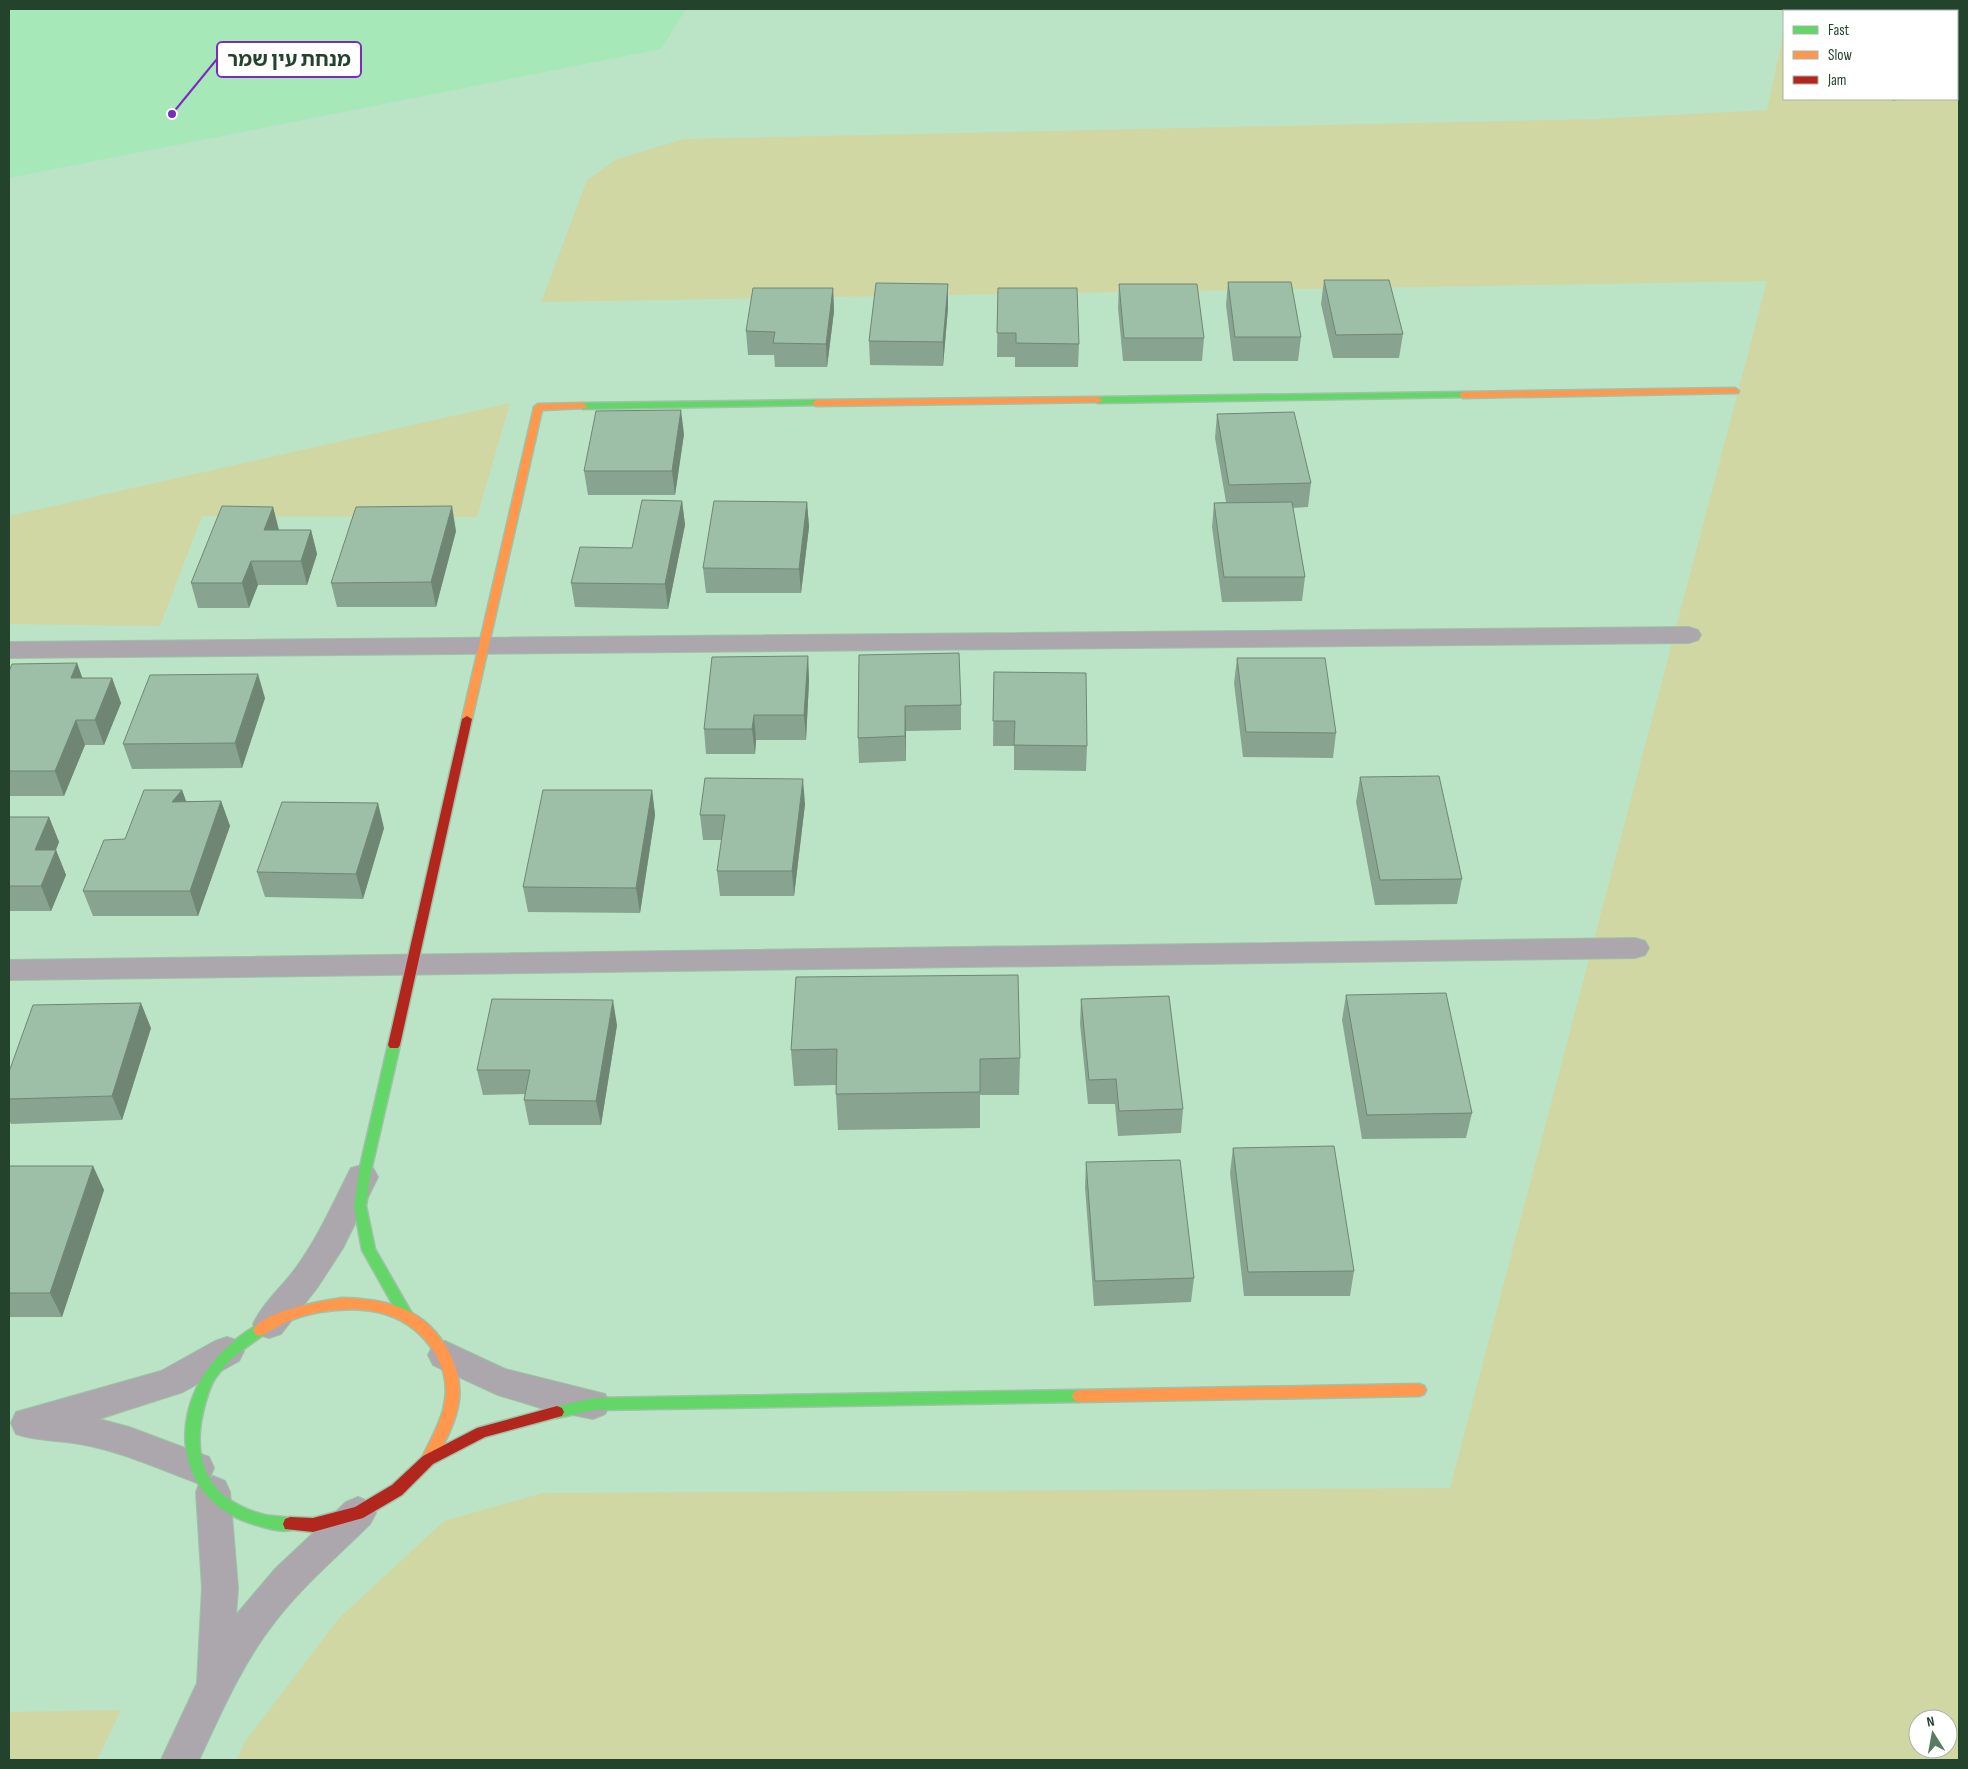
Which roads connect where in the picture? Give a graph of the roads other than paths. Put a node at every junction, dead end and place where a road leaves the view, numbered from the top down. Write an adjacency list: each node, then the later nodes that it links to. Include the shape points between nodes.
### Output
1 (1735, 391): 3 (street, via 538,407)
2 (1689, 636): 3 (street)
3 (484, 646): 4 (street); 6 (street)
4 (9, 650)
5 (1635, 948): 6 (street)
6 (412, 964): 7 (street); 8 (street)
7 (9, 970)
8 (365, 1171): 9 (street, via 360,1206 370,1250); 10 (street, via 306,1279)
9 (407, 1317): 10 (street, via 387,1308 350,1303 309,1308); 12 (street, via 424,1328)
10 (269, 1324): 11 (street)
11 (234, 1348): 15 (street, via 171,1382 126,1397); 17 (street, via 207,1379 192,1416 191,1452)
12 (445, 1355): 14 (street, via 498,1381); 16 (street, via 453,1388 447,1424)
13 (1419, 1390): 14 (street)
14 (595, 1404): 16 (street, via 534,1416 482,1432)
15 (18, 1423): 17 (street, via 80,1429 121,1439)
16 (428, 1460): 18 (street, via 397,1490)
17 (205, 1480): 18 (street, via 232,1510 270,1524 313,1525); 19 (street, via 220,1588)
18 (358, 1513): 19 (street, via 292,1576 250,1626)
19 (214, 1686): 20 (street)
20 (180, 1760)

